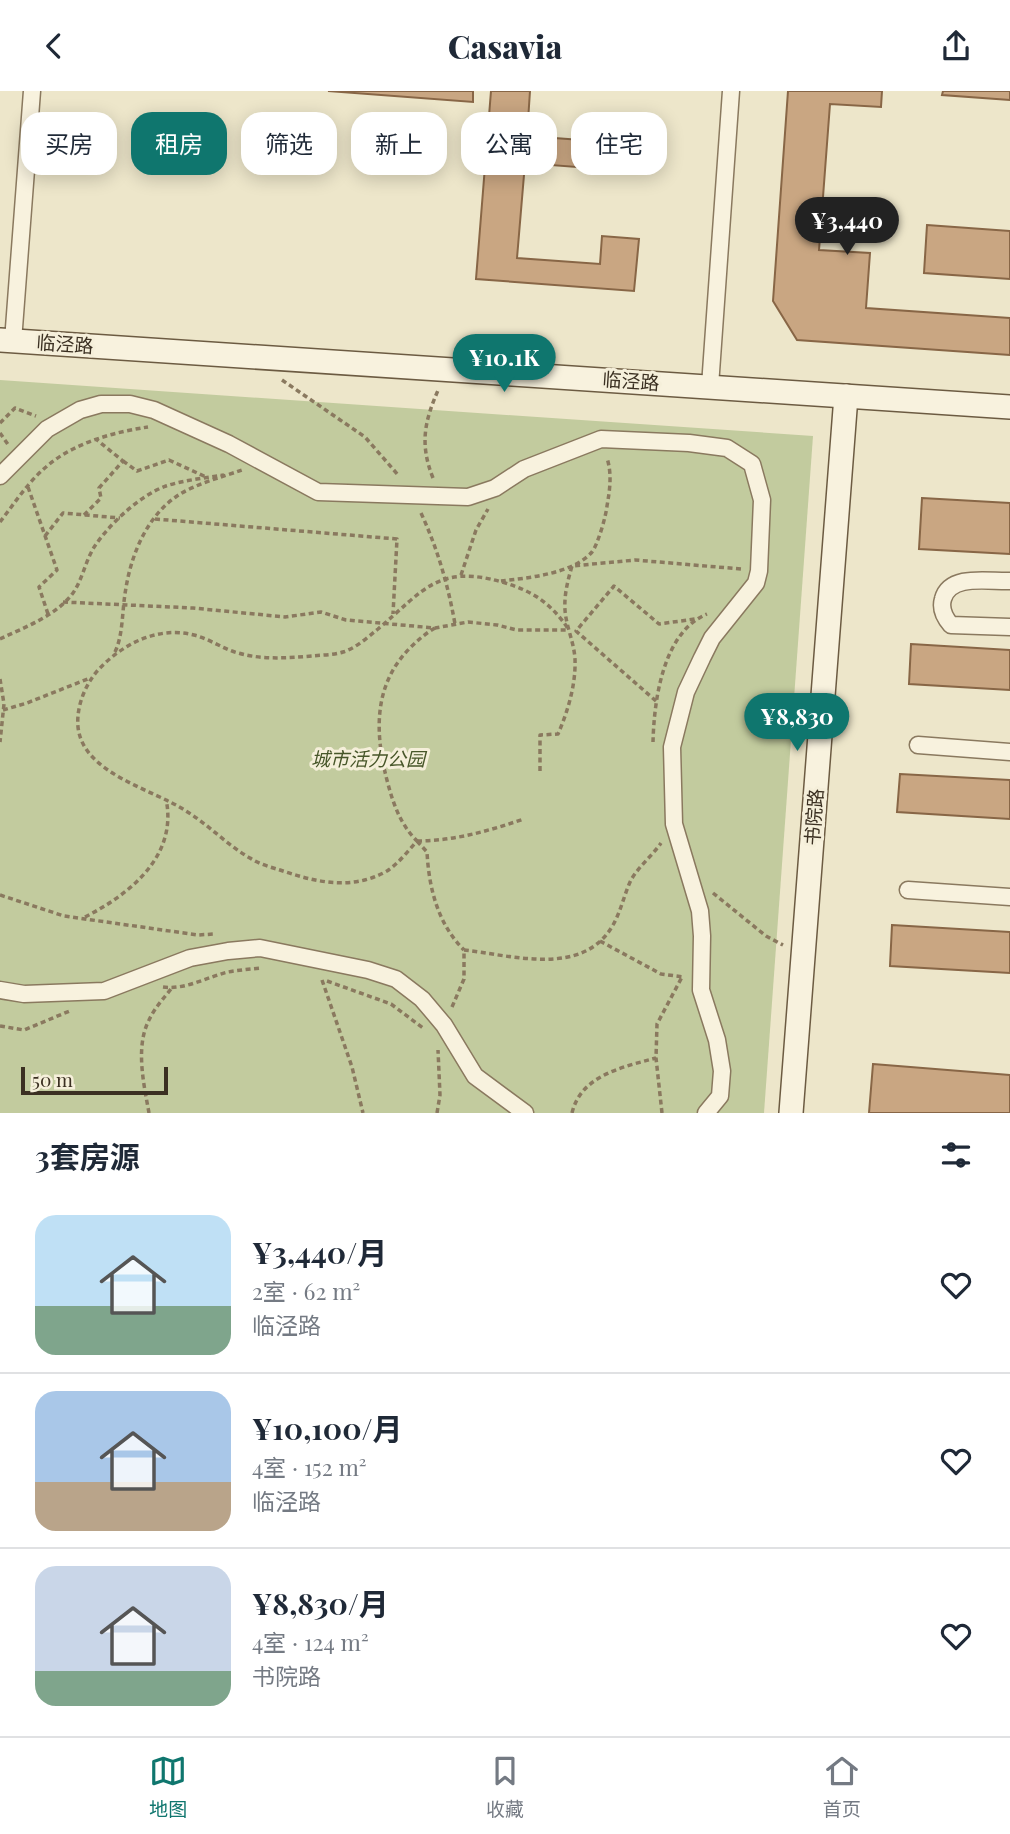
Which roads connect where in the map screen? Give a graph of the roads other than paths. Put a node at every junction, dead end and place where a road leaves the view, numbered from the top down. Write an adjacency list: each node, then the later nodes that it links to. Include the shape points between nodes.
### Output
1 (32, 91): 3 (street)
2 (731, 91): 4 (street)
3 (7, 340): 4 (street, 临泾路)
4 (710, 386): 5 (street, 临泾路)
5 (846, 396): 6 (street, 临泾路); 17 (street, 书院路)
6 (1010, 407)
7 (0, 476): 16 (street, via 47,429 101,404 154,410 317,492 468,497 601,439 727,448 752,464 762,500 759,571 755,583 712,638 686,692 672,747 674,824 700,911 701,990 718,1040 722,1071 720,1096)
8 (1010, 582): 9 (street, via 959,582 946,592 942,607 951,625)
9 (1010, 627)
10 (918, 745): 11 (street)
11 (1010, 752)
12 (908, 890): 13 (street)
13 (1010, 897)
14 (0, 990): 15 (street, via 24,995 104,991 190,958 233,950 279,951 368,970 396,979 422,999 475,1076)
15 (525, 1113)
16 (706, 1113)
17 (791, 1113)

